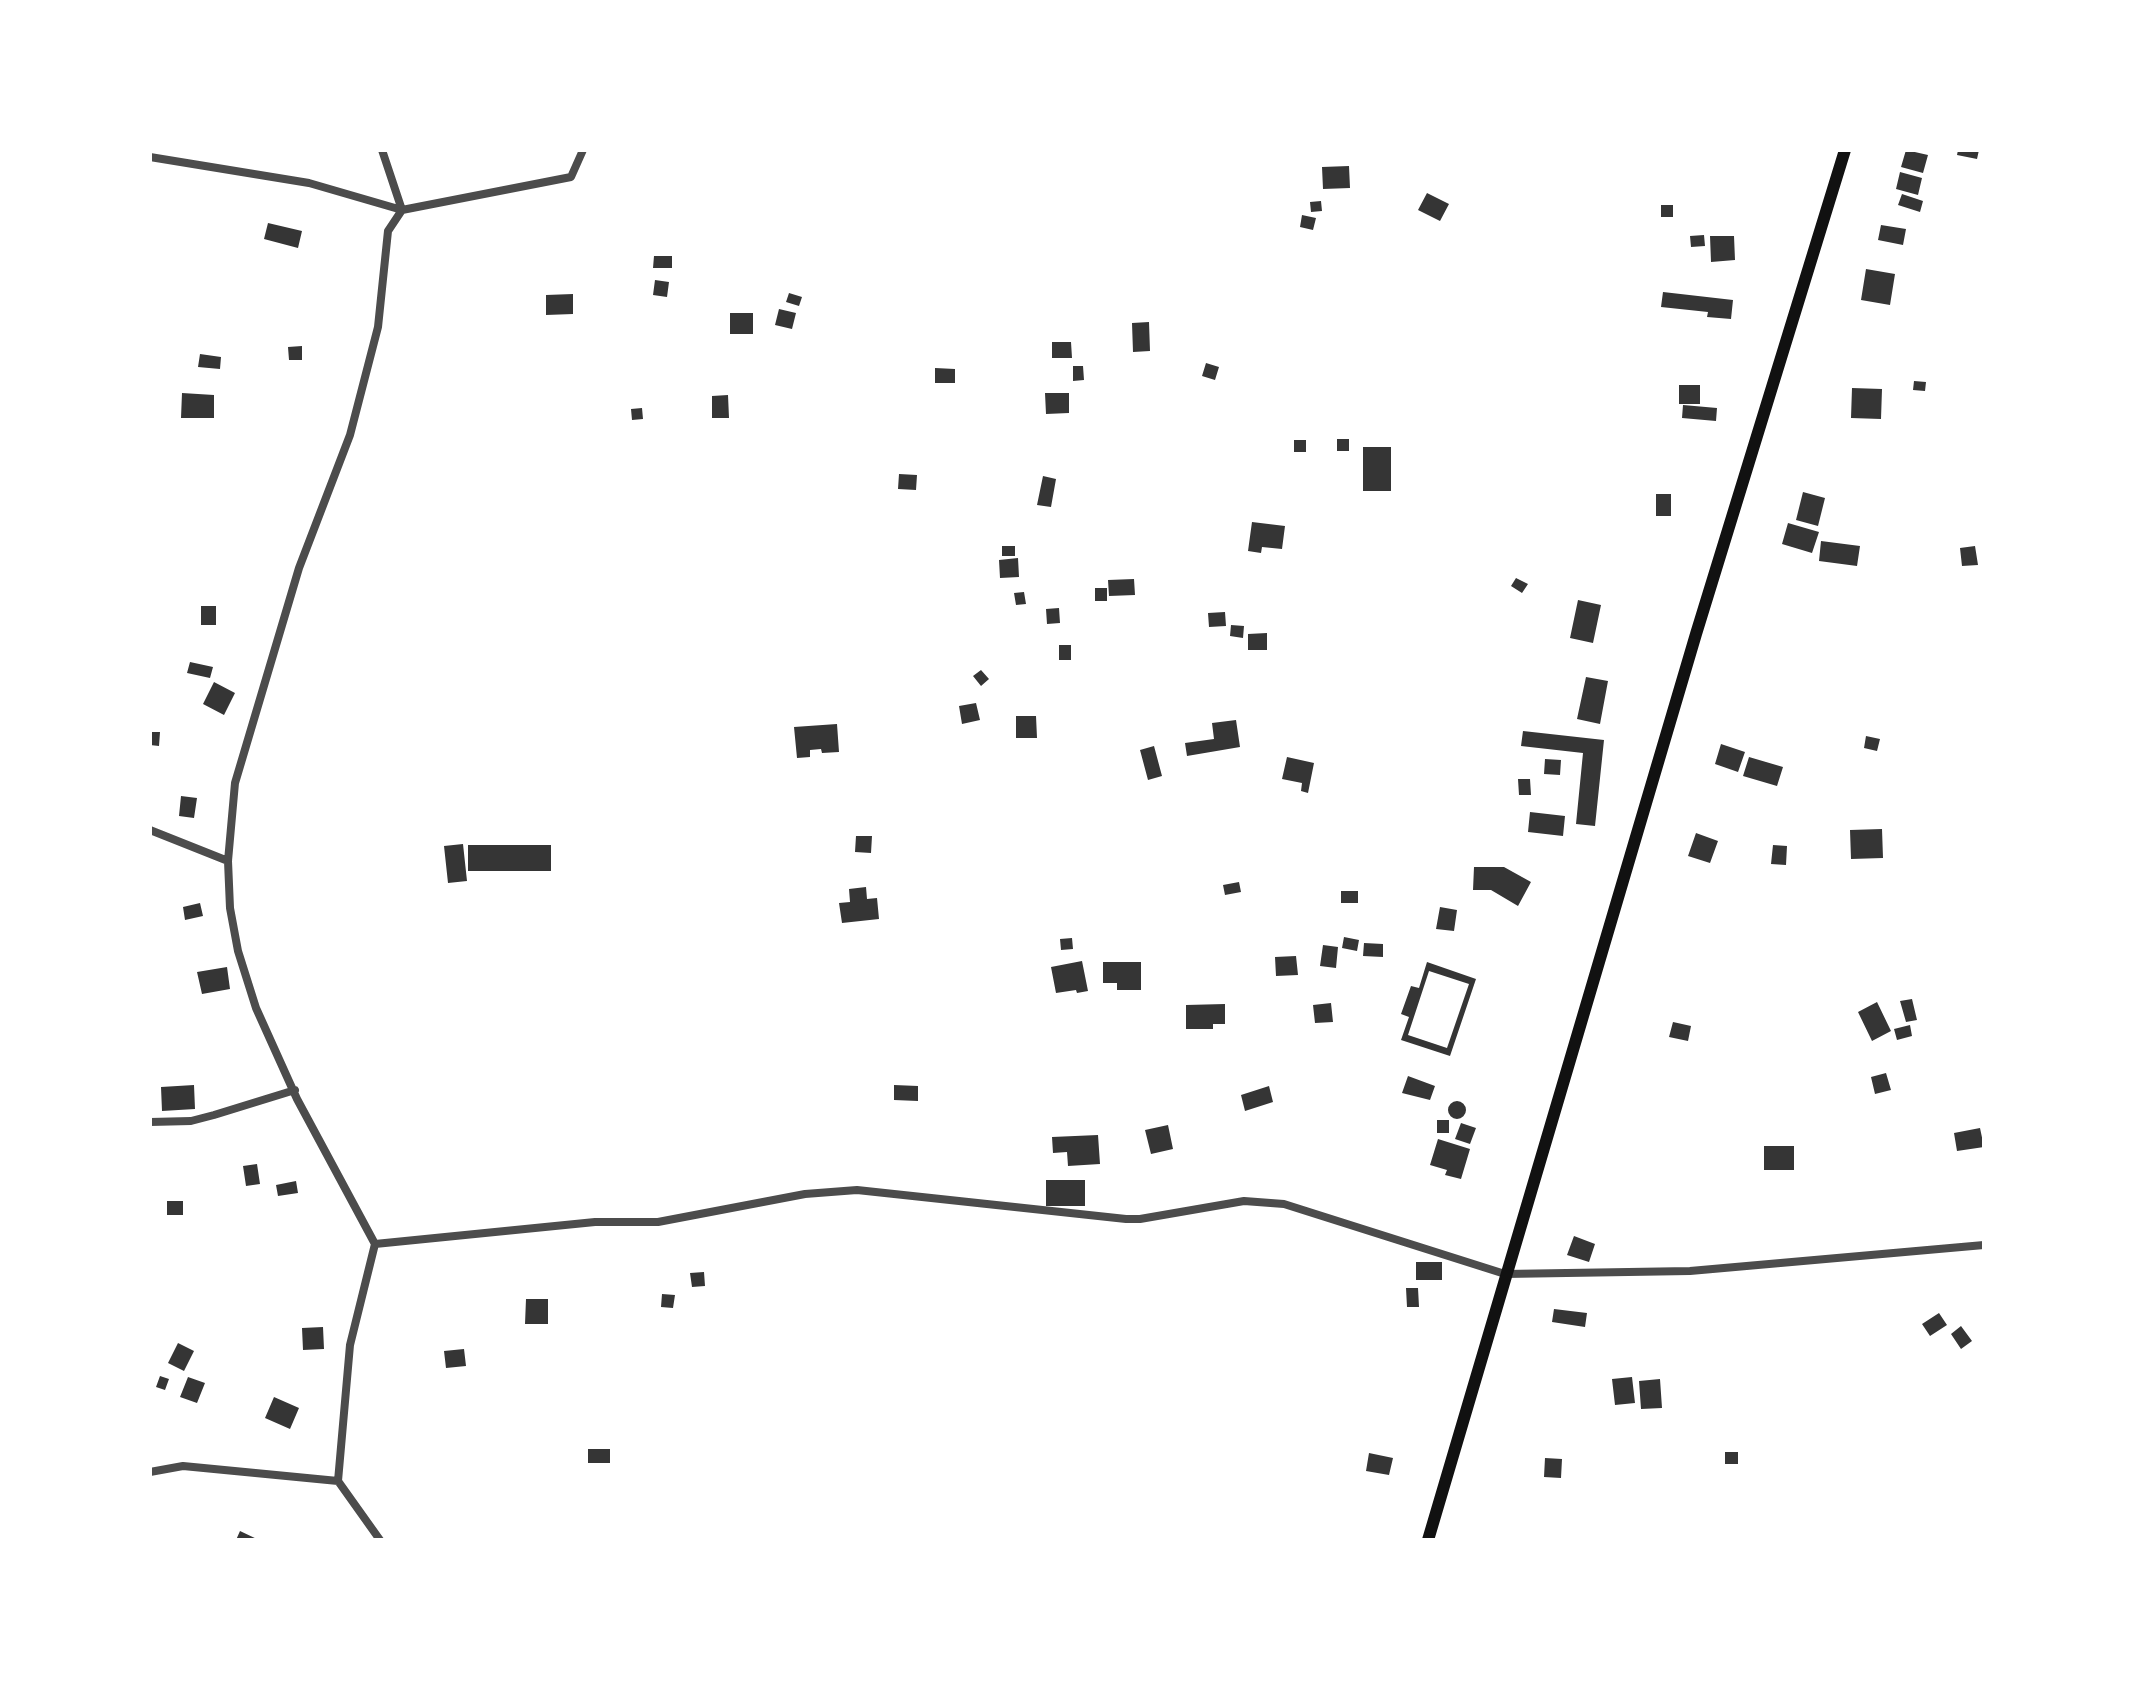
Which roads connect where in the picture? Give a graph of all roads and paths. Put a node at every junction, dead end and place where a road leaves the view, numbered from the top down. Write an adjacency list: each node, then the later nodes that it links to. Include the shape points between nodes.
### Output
1 (382, 150): 5 (street)
2 (583, 150): 5 (street, via 571,177)
3 (1845, 150): 12 (main road)
4 (150, 157): 5 (street, via 309,183)
5 (402, 210): 7 (street, via 388,231 378,327 350,435 299,568 235,783)
6 (150, 830): 7 (street)
7 (228, 861): 8 (street, via 238,951 256,1008)
8 (295, 1090): 9 (street, via 191,1121); 10 (street)
9 (150, 1122)
10 (375, 1244): 12 (street, via 595,1222 658,1222 805,1194 857,1190 1126,1219 1244,1201 1284,1204); 14 (street, via 350,1345)
11 (1984, 1245): 12 (street, via 1690,1271)
12 (1505, 1274): 16 (main road)
13 (150, 1472): 14 (street, via 183,1466)
14 (338, 1481): 15 (street)
15 (380, 1540)
16 (1428, 1540)

